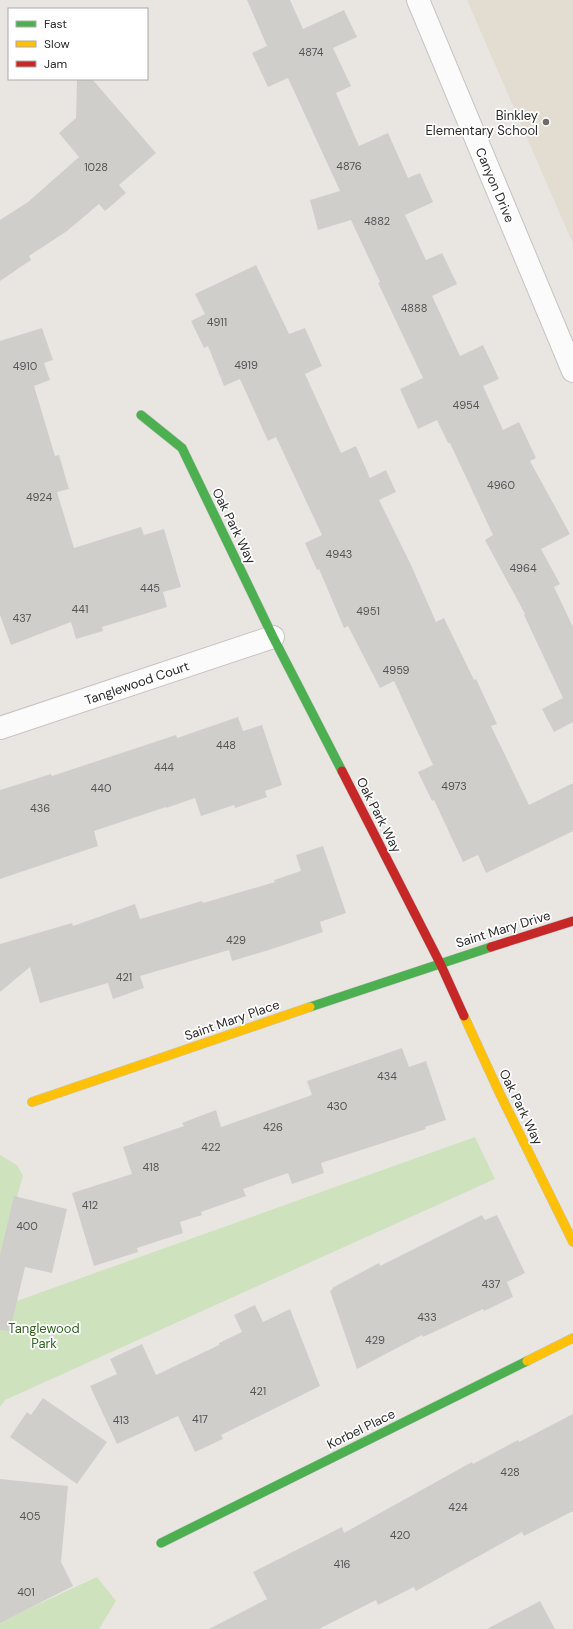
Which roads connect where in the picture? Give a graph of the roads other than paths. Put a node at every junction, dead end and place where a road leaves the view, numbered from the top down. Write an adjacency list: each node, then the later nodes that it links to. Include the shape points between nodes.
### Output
1 (418, 0): 2 (street, Canyon Drive)
2 (573, 371)
3 (141, 414): 4 (street, Oak Park Way, via 182,448)
4 (273, 637): 5 (street, Tanglewood Court); 7 (street, Oak Park Way)
5 (0, 728)
6 (573, 921): 7 (street, Saint Mary Drive)
7 (440, 963): 8 (street, Saint Mary Place); 9 (street, Oak Park Way, via 498,1092)
8 (32, 1102)
9 (573, 1242)
10 (573, 1338): 11 (street, Korbel Place)
11 (161, 1543)

